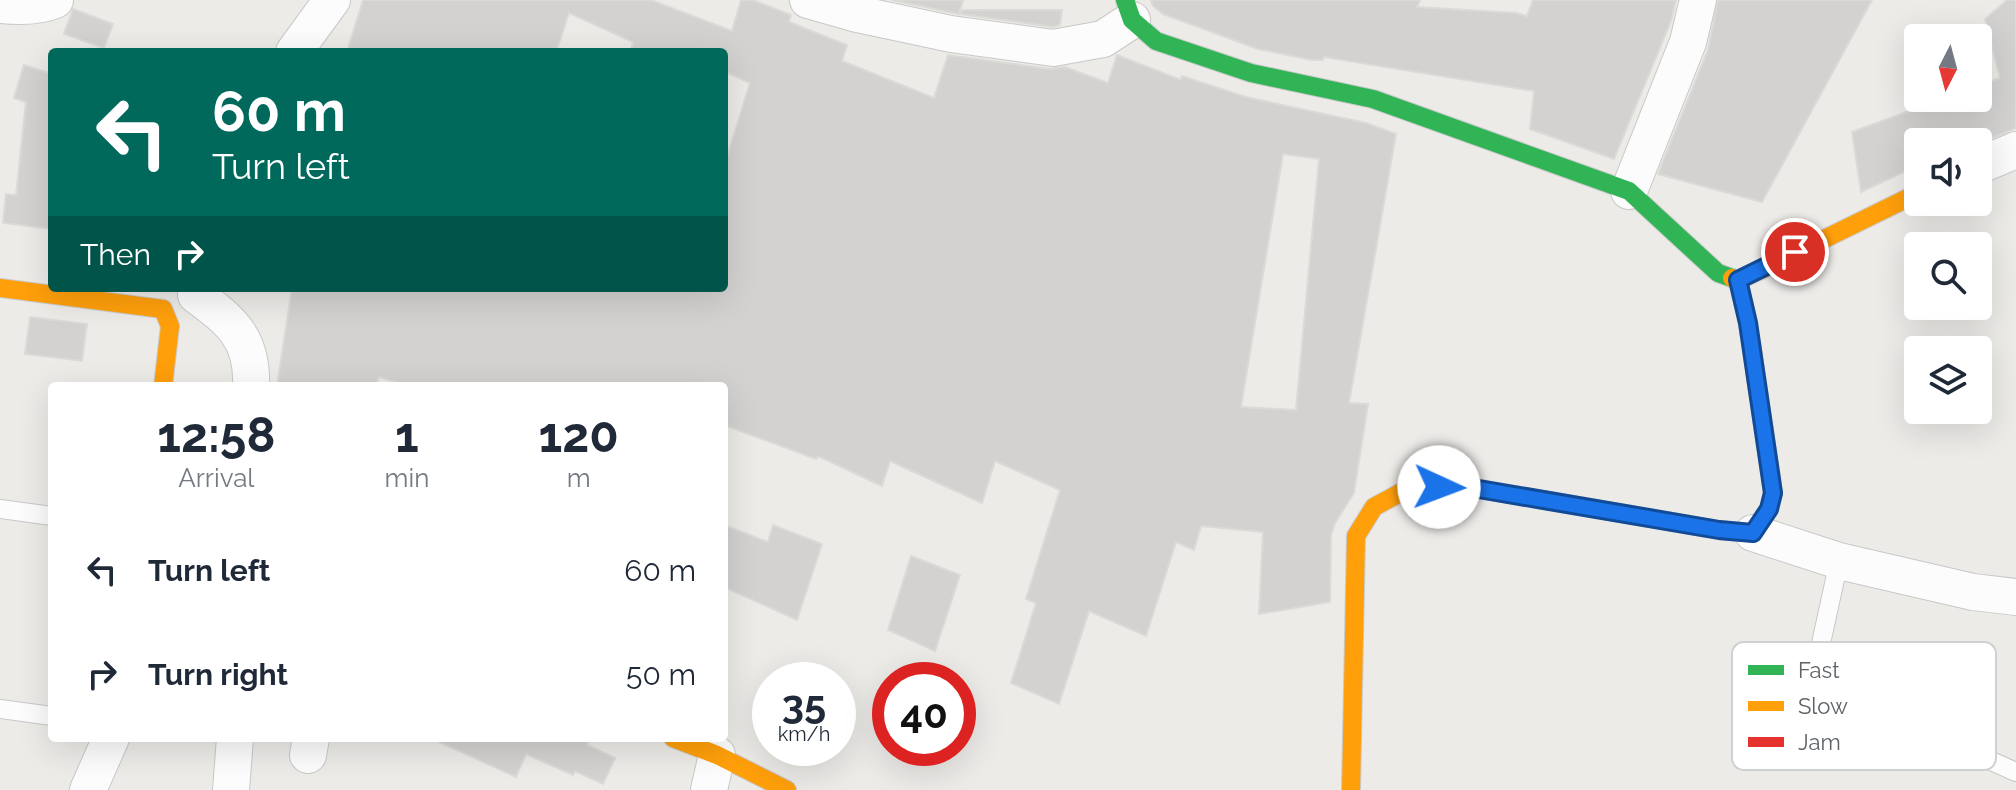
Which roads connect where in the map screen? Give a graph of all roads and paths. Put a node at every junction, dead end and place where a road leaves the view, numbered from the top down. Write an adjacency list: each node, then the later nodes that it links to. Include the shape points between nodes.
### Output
1 (55, 0): 5 (street)
2 (332, 0): 7 (street)
3 (808, 0): 6 (street, via 951,34 1053,48 1103,39)
4 (1698, 0): 10 (street, via 1688,42)
5 (0, 5)
6 (1128, 10): 10 (street, via 1156,41 1196,56 1373,99)
7 (297, 48)
8 (2016, 150): 9 (street)
9 (1992, 160)
10 (1629, 191): 12 (street, via 1718,273)
11 (1904, 199): 12 (street)
12 (1738, 280): 20 (street, via 1773,493)
13 (0, 288): 15 (street)
14 (199, 292): 15 (street); 17 (street, via 230,320 246,345)
15 (163, 309): 16 (street, via 170,326)
16 (163, 382)
17 (251, 382)
18 (0, 509): 19 (lane)
19 (48, 515)
20 (1753, 533): 21 (street); 36 (street, via 1467,487 1411,487 1374,507 1356,536)
21 (1839, 561): 22 (street); 23 (lane)
22 (2016, 597)
23 (1821, 642)
24 (0, 709): 25 (lane)
25 (48, 715)
26 (109, 742): 32 (street)
27 (235, 742): 33 (street)
28 (683, 742): 29 (street)
29 (717, 755): 34 (street); 35 (street)
30 (1996, 763): 31 (lane)
31 (2016, 772)
32 (88, 790)
33 (231, 790)
34 (709, 790)
35 (787, 790)
36 (1351, 790)

